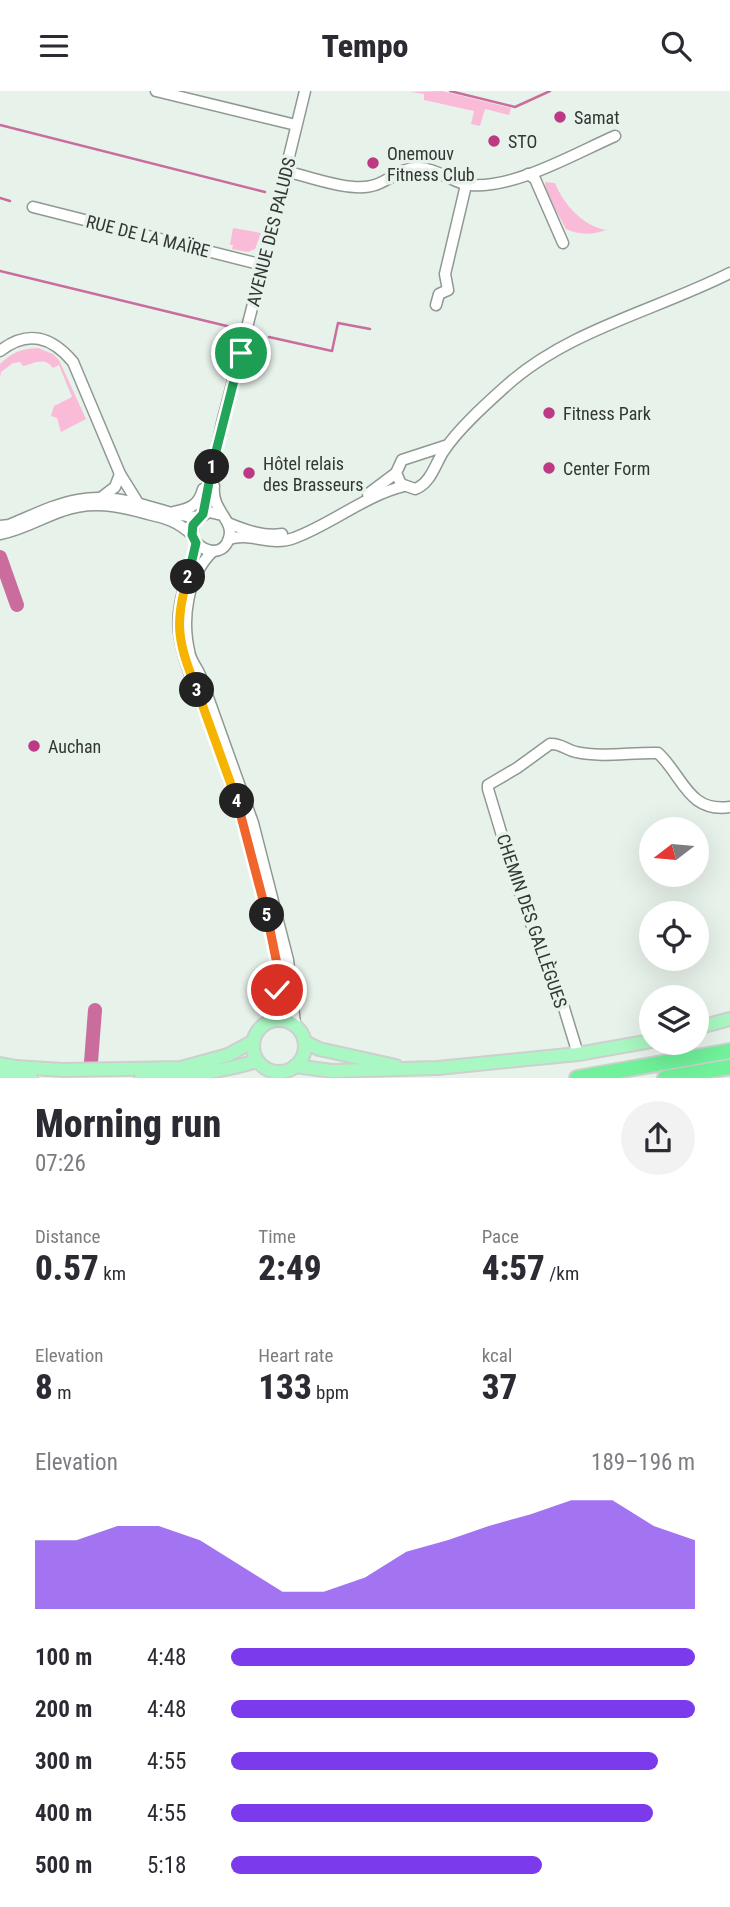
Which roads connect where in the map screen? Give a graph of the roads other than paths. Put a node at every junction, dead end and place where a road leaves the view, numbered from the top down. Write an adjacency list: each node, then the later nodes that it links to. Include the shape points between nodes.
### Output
1 (156, 91): 3 (street)
2 (305, 91): 3 (street, AVENUE DES PALUDS)
3 (296, 125): 5 (street, AVENUE DES PALUDS)
4 (615, 136): 6 (street)
5 (286, 171): 7 (street, via 364,188 414,168 447,175); 10 (street, AVENUE DES PALUDS)
6 (528, 174): 7 (street, via 498,185); 9 (street, via 535,179)
7 (466, 185): 14 (street, via 445,274 448,290 439,294)
8 (33, 207): 10 (street, RUE DE LA MAÏRE)
9 (562, 243)
10 (262, 265): 17 (street, AVENUE DES PALUDS)
11 (730, 273): 13 (street)
12 (730, 279): 13 (street)
13 (699, 289): 16 (street, via 558,347 506,386)
14 (436, 306)
15 (0, 351): 20 (street, via 20,339 38,338 65,352)
16 (448, 445): 18 (street); 21 (street)
17 (215, 454): 25 (street, AVENUE DES PALUDS, via 198,502); 26 (street, AVENUE DES PALUDS); 27 (street, AVENUE DES PALUDS, via 214,500)
18 (416, 456): 19 (street, via 402,460); 21 (street, via 425,461)
19 (396, 473): 22 (street); 27 (street, via 374,491 294,531 272,535 243,529)
20 (120, 474): 23 (street, via 118,483); 24 (street)
21 (429, 475): 22 (street, via 420,487)
22 (404, 486): 31 (street, via 376,495 294,538 270,542 239,536)
23 (102, 497): 24 (street); 28 (street, via 67,501)
24 (138, 503): 25 (street)
25 (170, 513): 26 (street)
26 (201, 515): 27 (street, via 214,512); 30 (street, via 193,525)
27 (225, 519): 31 (street)
28 (0, 526)
29 (0, 534): 30 (street, via 91,504 122,506 168,519 182,525)
30 (194, 539): 32 (street, via 203,549); 35 (street, via 178,631 235,795 271,929 277,990)
31 (229, 539): 32 (street)
32 (213, 551): 36 (street, via 199,567 188,602 186,631 191,658 253,823 288,960)
33 (730, 807): 44 (street, CHEMIN DES GALLÈGUES, via 712,807 693,799 658,753 573,752 556,743 488,785 520,895)
34 (730, 1019): 37 (main road)
35 (268, 1022): 36 (main road); 40 (main road)
36 (295, 1024): 41 (main road)
37 (709, 1025)
38 (730, 1028): 39 (main road)
39 (709, 1031)
40 (252, 1042): 45 (main road); 46 (main road, via 228,1055 181,1068 63,1070)
41 (305, 1042): 47 (main road, via 303,1056); 49 (main road)
42 (639, 1043): 44 (main road)
43 (730, 1051): 53 (highway)
44 (578, 1054): 49 (main road)
45 (257, 1061): 47 (main road, via 271,1071); 52 (main road, via 205,1074)
46 (0, 1064)
47 (295, 1066): 49 (main road, via 332,1071)
48 (730, 1067): 54 (highway)
49 (406, 1068)
50 (0, 1073): 51 (main road)
51 (31, 1077)
52 (141, 1077)
53 (577, 1077)
54 (665, 1077)

